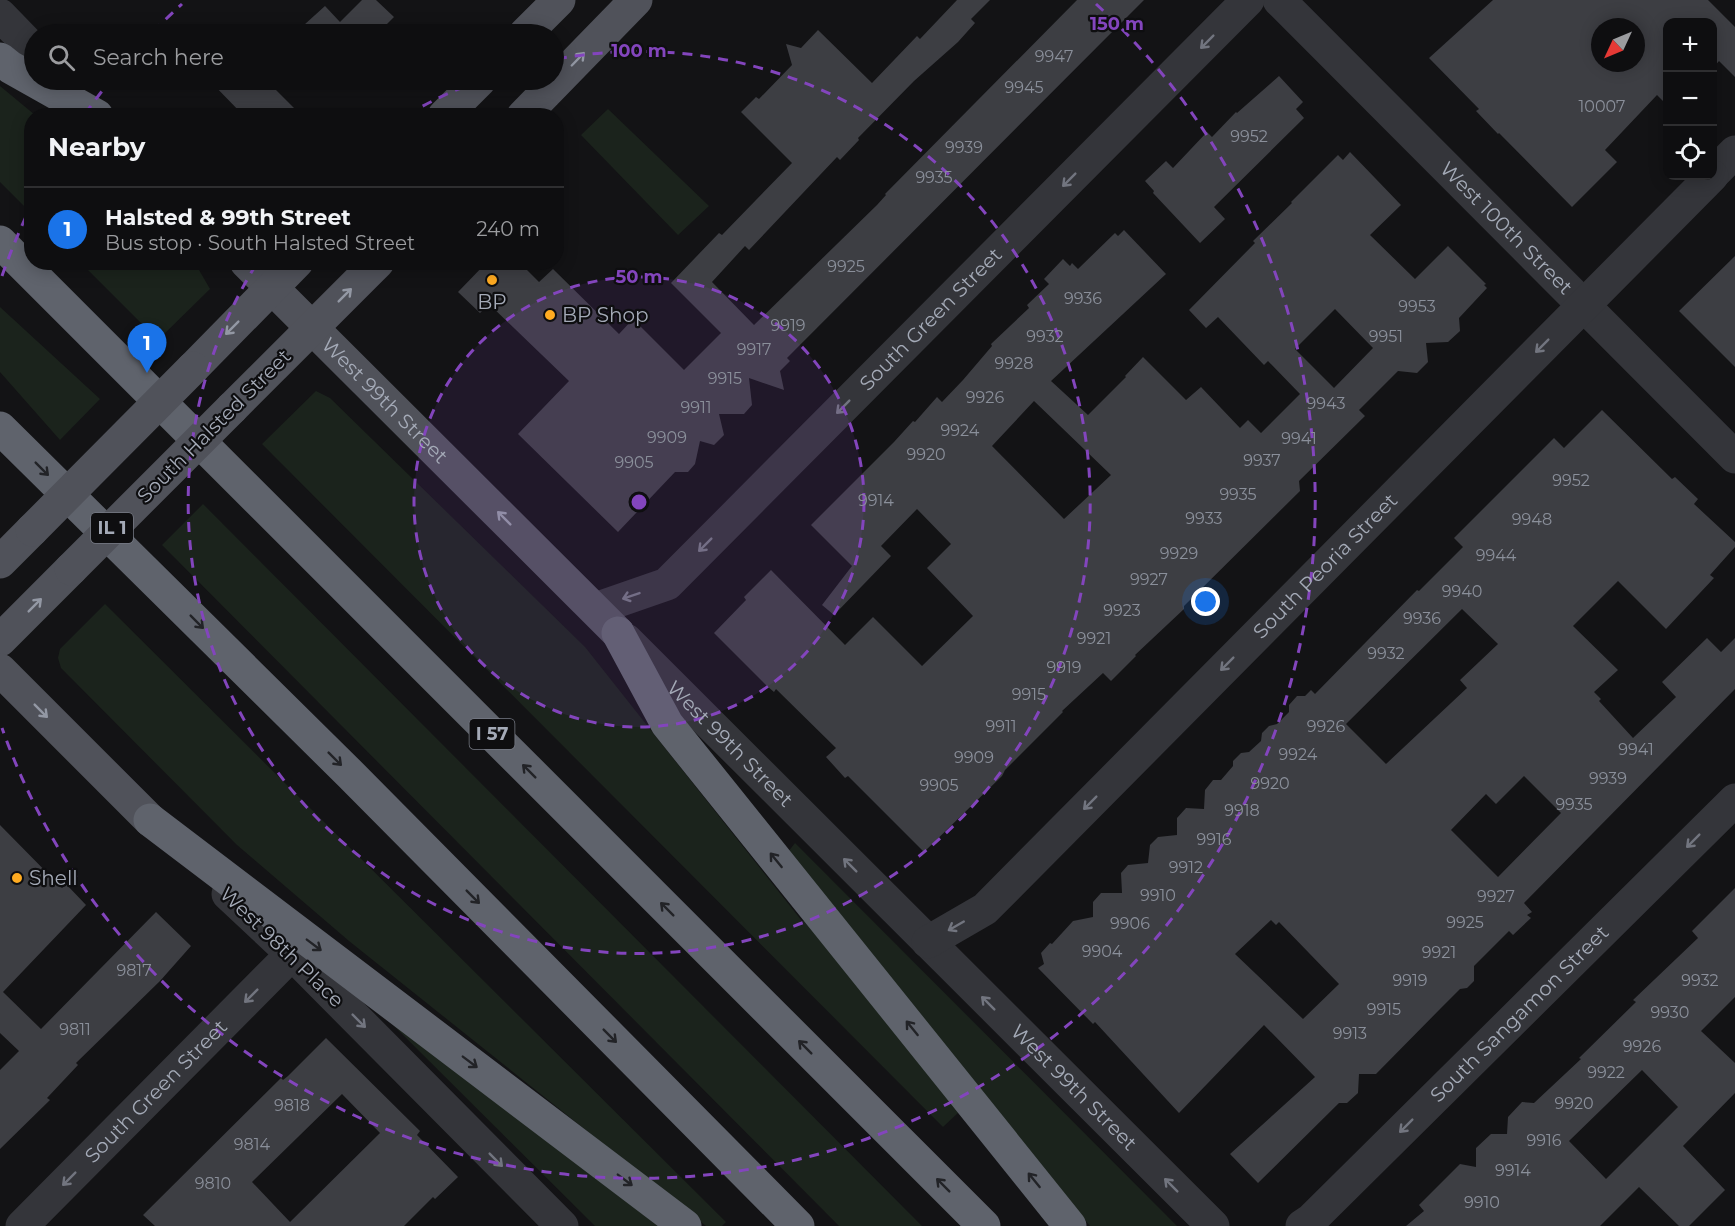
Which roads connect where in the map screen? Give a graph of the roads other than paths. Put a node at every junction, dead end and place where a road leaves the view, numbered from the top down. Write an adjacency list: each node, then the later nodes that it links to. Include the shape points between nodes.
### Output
1 (559, 0): 6 (main road)
2 (636, 0): 9 (main road, one-way to 2)
3 (1248, 0): 34 (street, South Green Street, one-way to 34, via 667,584)
4 (1279, 0): 29 (street, West 100th Street)
5 (0, 15): 7 (street)
6 (535, 24)
7 (24, 40)
8 (0, 59): 10 (highway)
9 (564, 74)
10 (24, 76)
11 (50, 90): 15 (highway)
12 (73, 90): 16 (street)
13 (470, 90): 17 (main road)
14 (548, 90): 18 (main road, one-way to 14)
15 (83, 108)
16 (90, 108)
17 (452, 108)
18 (531, 108)
19 (1735, 152): 20 (street, South Peoria Street)
20 (1717, 170)
21 (1707, 180): 29 (street, South Peoria Street)
22 (0, 242): 23 (highway, I 57, one-way to 22)
23 (24, 266)
24 (28, 270): 48 (highway, I 57, one-way to 24)
25 (254, 270): 28 (main road, West 99th Street)
26 (289, 270): 28 (main road)
27 (370, 270): 30 (main road, South Halsted Street / IL 1, one-way to 27)
28 (272, 288): 30 (main road, West 99th Street); 33 (main road, one-way to 33, bridge)
29 (1583, 304): 32 (street, West 100th Street); 40 (street, South Peoria Street, one-way to 40, via 985,909)
30 (313, 328): 34 (main road, West 99th Street, one-way to 30); 36 (main road, South Halsted Street / IL 1, one-way to 30, bridge)
31 (0, 428): 47 (highway, one-way to 47)
32 (1735, 457)
33 (0, 562)
34 (595, 609): 35 (main road, West 99th Street)
35 (618, 633): 40 (street, West 99th Street, one-way to 35); 49 (highway, one-way to 35, via 667,724)
36 (0, 640)
37 (0, 670): 39 (main road, West 98th Place, one-way to 39)
38 (1735, 800): 51 (street, South Sangamon Street, one-way to 51)
39 (150, 820): 41 (street, West 98th Place); 46 (highway, one-way to 46)
40 (928, 942): 50 (street, West 99th Street, one-way to 40)
41 (292, 954): 44 (street, South Green Street, one-way to 44); 45 (street, West 98th Place, one-way to 45)
42 (0, 1222): 43 (street)
43 (4, 1226)
44 (22, 1226)
45 (562, 1226)
46 (685, 1226)
47 (798, 1226)
48 (984, 1226)
49 (1070, 1226)
50 (1212, 1226)
51 (1302, 1226)

